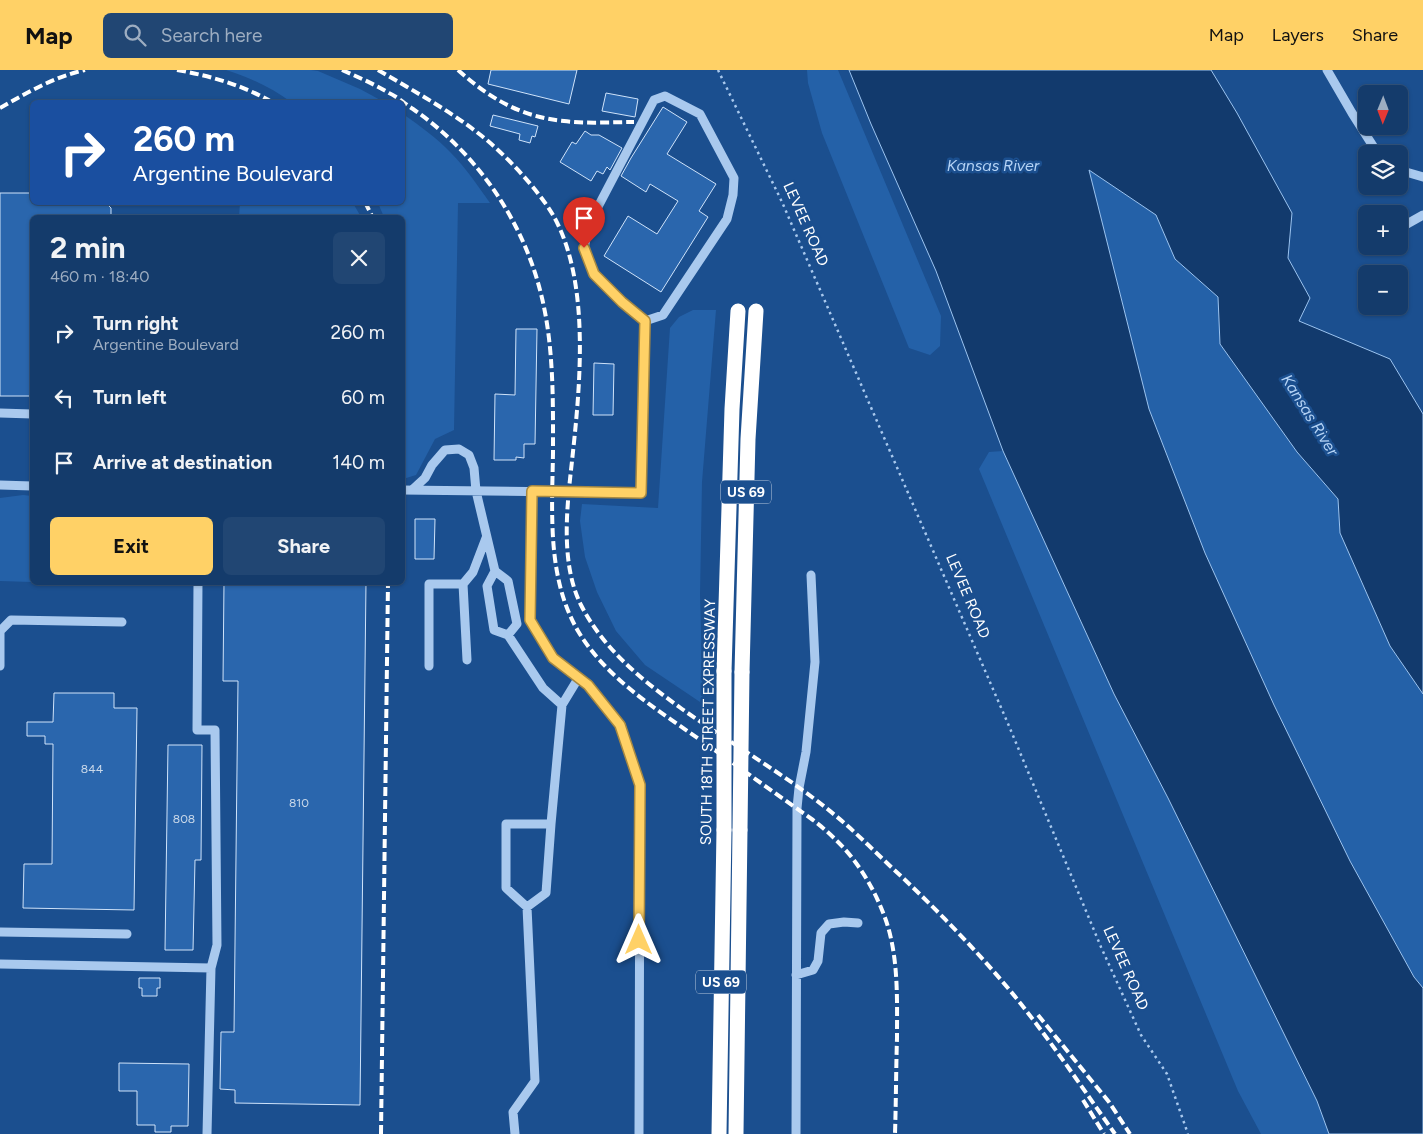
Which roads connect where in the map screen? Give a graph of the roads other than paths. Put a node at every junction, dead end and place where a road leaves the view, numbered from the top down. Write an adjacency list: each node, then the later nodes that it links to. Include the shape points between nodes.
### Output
1 (1327, 70): 2 (street)
2 (1372, 145)
3 (1408, 173): 4 (street)
4 (1423, 177)
5 (1423, 215): 6 (street)
6 (1408, 223)
7 (738, 311): 40 (highway, SOUTH 18TH STREET EXPRESSWAY / US 69, bridge, via 724,671)
8 (756, 311): 41 (highway, US 69, bridge, via 748,439 742,672)
9 (645, 321): 9 (street, via 594,274 584,248 590,222 654,100 665,96 700,114 734,178 733,195 727,219 663,316); 16 (street, via 641,493)
10 (0, 413): 11 (street)
11 (30, 414)
12 (0, 485): 13 (street)
13 (30, 486)
14 (407, 490): 15 (street); 15 (street, via 425,478 445,450 459,449 469,455)
15 (476, 491): 16 (street); 17 (street)
16 (532, 491): 27 (street, via 530,620 553,658)
17 (487, 537): 18 (street); 20 (street, via 472,572)
18 (495, 571): 23 (street, via 508,581 517,624); 23 (street, via 487,586 494,630)
19 (812, 575): 36 (street, via 815,662 797,808)
20 (463, 584): 24 (street); 26 (street, via 429,584)
21 (198, 585): 35 (street, via 197,730 215,730 217,945)
22 (122, 622): 25 (street, via 11,620 0,631)
23 (508, 635): 28 (street, via 543,688)
24 (467, 660)
25 (0, 666)
26 (429, 666)
27 (579, 677): 28 (street); 39 (street, via 620,725 640,785)
28 (562, 705): 29 (street)
29 (551, 824): 30 (street, via 546,894); 30 (street, via 506,824 506,888)
30 (527, 907): 38 (street, via 535,1081 513,1112)
31 (858, 923): 36 (street, via 829,924 821,933 818,961 813,970)
32 (0, 932): 33 (street)
33 (127, 934)
34 (0, 964): 35 (street)
35 (211, 968): 37 (street)
36 (796, 975): 42 (street)
37 (207, 1134)
38 (515, 1134)
39 (639, 1134)
40 (719, 1134)
41 (736, 1134)
42 (796, 1134)

